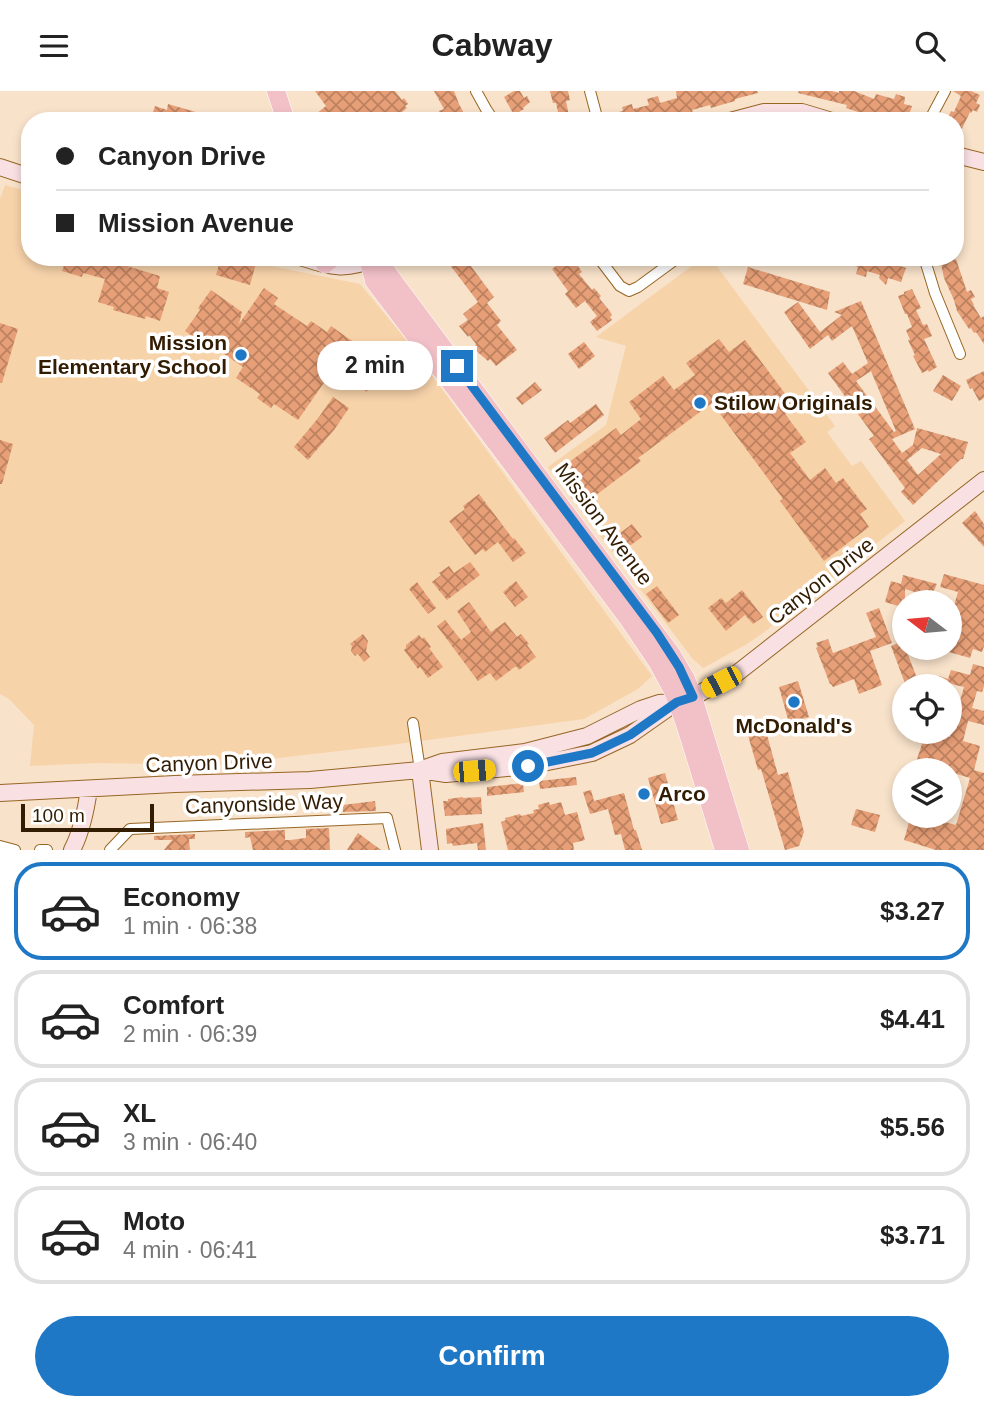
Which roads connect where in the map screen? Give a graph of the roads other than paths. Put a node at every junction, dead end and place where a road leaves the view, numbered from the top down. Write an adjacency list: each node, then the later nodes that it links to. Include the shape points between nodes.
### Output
1 (276, 91): 5 (main road)
2 (476, 91): 6 (street)
3 (590, 91): 7 (street)
4 (945, 91): 10 (street)
5 (283, 112)
6 (489, 112)
7 (596, 112)
8 (764, 112): 9 (main road)
9 (802, 112)
10 (934, 112)
11 (964, 157): 12 (main road)
12 (984, 162)
13 (0, 167): 14 (main road)
14 (21, 174)
15 (372, 266): 21 (main road, Mission Avenue, via 374,281)
16 (605, 266): 17 (street, via 629,291)
17 (667, 266)
18 (927, 266): 19 (street)
19 (960, 355)
20 (983, 482): 21 (main road, Canyon Drive, via 736,674)
21 (685, 699): 23 (main road, Canyon Drive, via 641,709 587,736); 27 (main road, Mission Avenue)
22 (413, 723): 23 (street)
23 (420, 770): 24 (main road, Canyon Drive, via 310,781); 34 (main road)
24 (89, 789): 25 (main road, Canyon Drive); 31 (main road)
25 (0, 793)
26 (0, 846): 28 (street)
27 (729, 849)
28 (15, 850)
29 (40, 850): 30 (street)
30 (47, 850)
31 (72, 850)
32 (110, 850): 33 (street, Canyonside Way, via 130,829 387,818)
33 (395, 850)
34 (430, 850)

